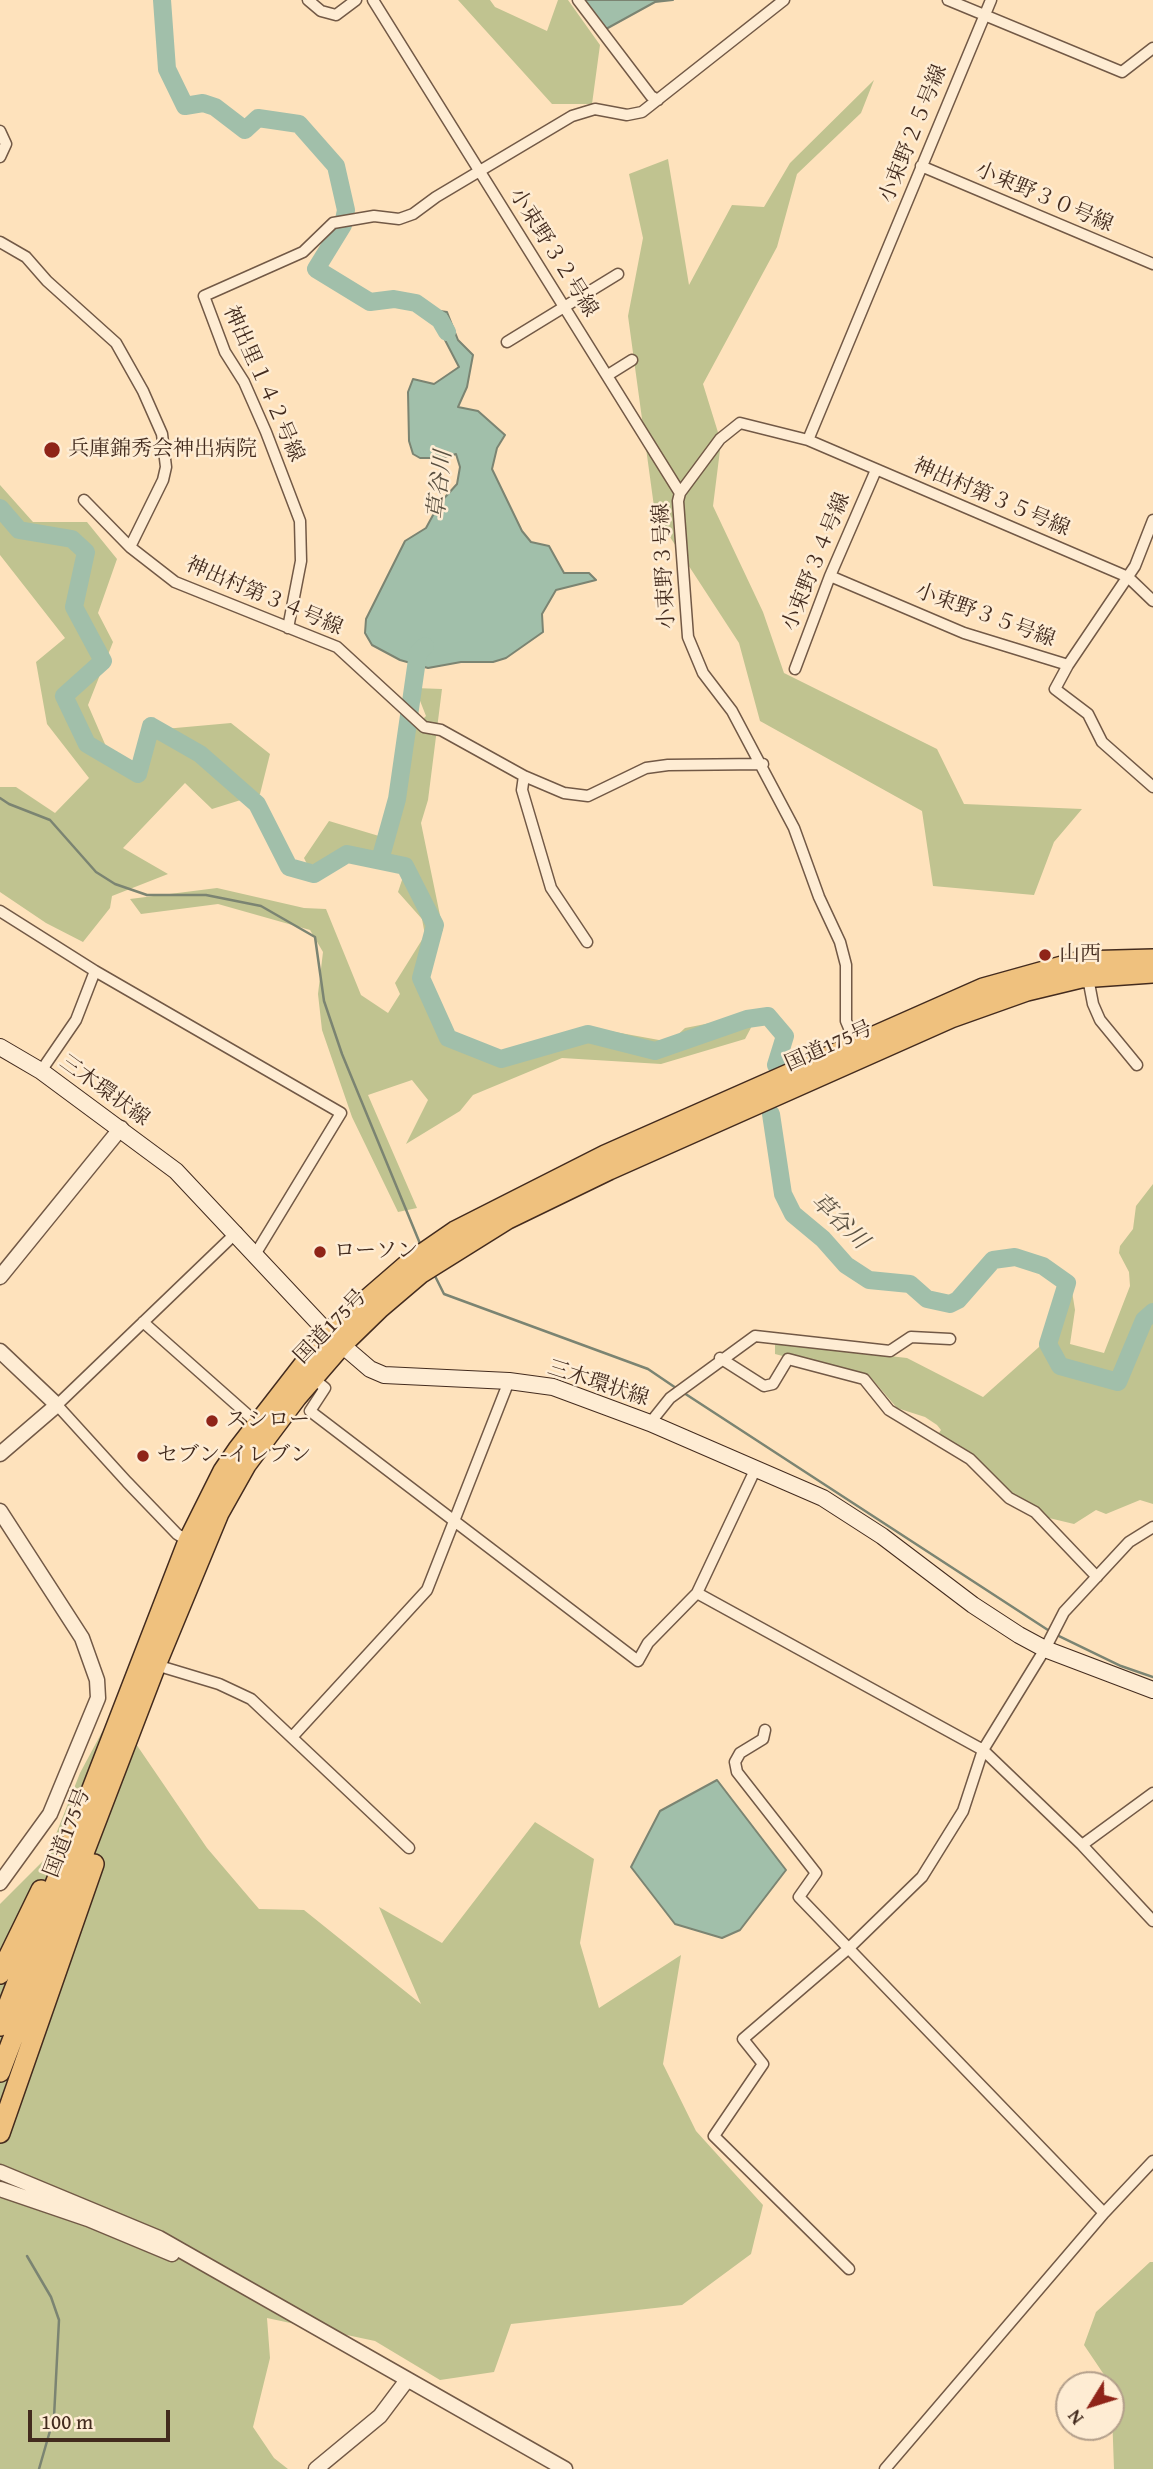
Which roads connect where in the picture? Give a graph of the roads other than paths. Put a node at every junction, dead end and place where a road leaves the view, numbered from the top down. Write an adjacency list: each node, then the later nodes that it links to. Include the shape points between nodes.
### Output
1 (309, 0): 2 (street, via 321,11 336,15)
2 (356, 0)
3 (373, 0): 14 (street, 小束野３２号線)
4 (578, 0): 10 (street)
5 (783, 0): 10 (street, 神出里１４２号線)
6 (948, 0): 8 (street)
7 (991, 0): 8 (street, 小束野２５号線)
8 (984, 16): 9 (street, via 1122,72); 13 (street, 小束野２５号線)
9 (1153, 48)
10 (658, 100): 14 (street, 神出里１４２号線, via 642,112 627,115 595,109 572,116)
11 (0, 131): 12 (street, via 6,144)
12 (0, 157)
13 (921, 166): 16 (street, 小束野３０号線); 22 (street, 小束野２５号線)
14 (480, 171): 18 (street, 小束野３２号線); 31 (street, 神出里１４２号線, via 414,214 332,223 303,252 204,296 225,352 266,432 300,521 301,561)
15 (0, 242): 27 (street, via 26,257 116,344 162,434 163,480)
16 (1153, 264)
17 (618, 274): 18 (street)
18 (563, 305): 19 (street); 21 (street, 小束野３２号線)
19 (507, 342)
20 (632, 360): 21 (street)
21 (608, 375): 24 (street, 小束野３２号線)
22 (808, 440): 23 (street, 神出村第３５号線); 24 (street, 小束野３号線, via 740,423 720,439)
23 (876, 470): 28 (street, 小束野３４号線); 29 (street, 神出村第３５号線)
24 (680, 493): 34 (street, 小束野３号線, via 688,637 702,673 732,711)
25 (84, 500): 27 (street, 神出村第３４号線)
26 (1153, 520): 29 (street, 小束野３５号線)
27 (130, 547): 31 (street, 神出村第３４号線, via 175,582)
28 (830, 576): 32 (street, 小束野３５号線, via 964,633); 33 (street, 小束野３４号線)
29 (1128, 577): 30 (street, 神出村第３５号線); 32 (street, 小束野３５号線)
30 (1153, 601)
31 (288, 628): 35 (street, 神出村第３４号線, via 337,647 410,716 481,749)
32 (1068, 665): 36 (street, via 1055,689 1088,714 1102,742)
33 (795, 670)
34 (763, 764): 35 (street, 神出村第３４号線, via 646,768 588,796 564,793); 44 (street, 小束野３号線, via 840,942 846,965 846,1021)
35 (524, 776): 38 (street, via 522,790 551,888)
36 (1153, 787)
37 (0, 911): 40 (street)
38 (587, 942)
39 (1153, 959): 44 (highway, 国道175号, via 1053,966 983,988)
40 (95, 971): 46 (street, via 76,1020); 49 (street, via 341,1113)
41 (1153, 973): 42 (highway, 国道175号)
42 (1088, 978): 44 (highway, 国道175号, via 1027,991); 45 (street, via 1100,1020)
43 (0, 1047): 46 (main road, 三木環状線)
44 (858, 1051): 52 (highway, 国道175号, via 508,1219 420,1274)
45 (1137, 1065)
46 (41, 1071): 47 (main road, 三木環状線)
47 (121, 1128): 48 (main road, 三木環状線, via 176,1171); 50 (street)
48 (237, 1232): 49 (main road, 三木環状線); 51 (street)
49 (256, 1253): 52 (main road, 三木環状線)
50 (0, 1277)
51 (142, 1322): 58 (street); 59 (street)
52 (335, 1339): 56 (highway, 国道175号); 57 (main road, 三木環状線, via 358,1361 384,1375); 59 (highway, 国道175号)
53 (950, 1339): 55 (street, via 911,1337 890,1351 755,1336)
54 (0, 1351): 58 (street)
55 (720, 1358): 60 (street, via 670,1398); 67 (street, via 764,1385 773,1384 788,1359 864,1379 889,1410 970,1459 1009,1498 1035,1512)
56 (313, 1378): 64 (street, via 325,1388 310,1410); 66 (highway, 国道175号, via 246,1465)
57 (509, 1381): 60 (main road, 三木環状線, via 575,1394); 64 (street)
58 (57, 1405): 61 (street); 66 (street, via 135,1491)
59 (257, 1423): 66 (highway, 国道175号, via 223,1471)
60 (650, 1423): 62 (main road, 三木環状線)
61 (0, 1454)
62 (756, 1468): 68 (street); 69 (main road, 三木環状線, via 822,1498 882,1536 973,1605)
63 (0, 1511): 79 (street, via 82,1638 97,1680 98,1698 50,1814)
64 (453, 1519): 68 (street, via 638,1661 648,1643); 73 (street, via 427,1590)
65 (1153, 1527): 67 (street, via 1129,1542)
66 (196, 1545): 70 (highway, 国道175号); 75 (highway, 国道175号)
67 (1097, 1577): 69 (street, via 1064,1612)
68 (697, 1593): 74 (street)
69 (1045, 1649): 71 (main road, 三木環状線); 74 (street)
70 (156, 1665): 73 (street, via 251,1699); 75 (highway, 国道175号)
71 (1153, 1690)
72 (765, 1730): 81 (street, via 763,1739 740,1753 735,1762 737,1772 816,1873 799,1897)
73 (293, 1736): 78 (street)
74 (983, 1751): 77 (street); 81 (street, via 963,1811 922,1877)
75 (108, 1772): 82 (highway); 83 (highway, 国道175号); 85 (highway, via 104,1837)
76 (1153, 1793): 77 (street)
77 (1082, 1845): 80 (street)
78 (409, 1848)
79 (0, 1883)
80 (1153, 1921)
81 (849, 1948): 89 (street); 90 (street, via 743,2039 764,2064 714,2136)
82 (0, 1974)
83 (7, 2022): 84 (highway, 国道175号)
84 (0, 2072)
85 (0, 2133)
86 (1153, 2161): 89 (street)
87 (0, 2172): 91 (street, via 150,2233)
88 (0, 2189): 91 (street, via 89,2219)
89 (1104, 2213): 95 (street)
90 (849, 2269)
91 (229, 2277): 92 (street)
92 (407, 2380): 93 (street, via 380,2416); 94 (street)
93 (316, 2469)
94 (565, 2469)
95 (885, 2469)

